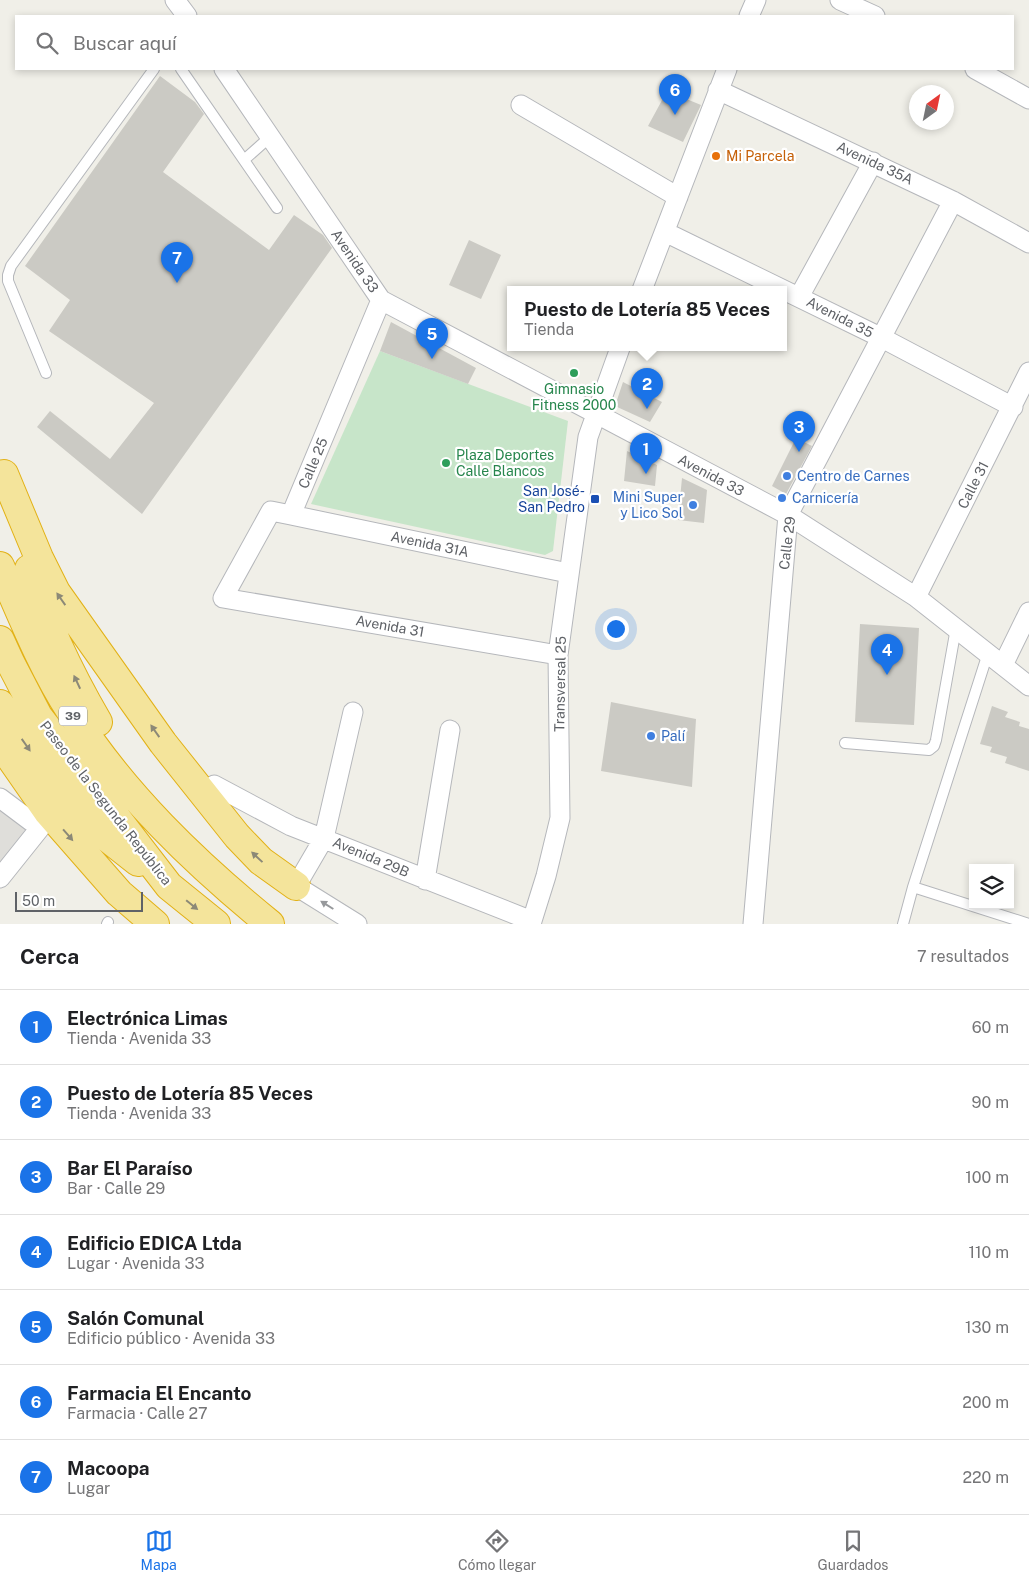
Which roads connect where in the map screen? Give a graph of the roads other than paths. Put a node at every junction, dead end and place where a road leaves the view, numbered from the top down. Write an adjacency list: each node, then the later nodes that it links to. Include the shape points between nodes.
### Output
1 (175, 0): 4 (street)
2 (756, 0): 5 (street)
3 (840, 0): 6 (street)
4 (186, 15)
5 (749, 15)
6 (873, 15)
7 (153, 70): 31 (lane, via 8,274 8,281)
8 (182, 70): 16 (lane)
9 (225, 70): 15 (street, Avenida 33)
10 (727, 70): 12 (street)
11 (977, 70): 13 (street)
12 (718, 90): 17 (street, Avenida 35A); 18 (street)
13 (1029, 99)
14 (521, 105): 18 (street)
15 (271, 136): 16 (lane); 27 (street, Avenida 33)
16 (244, 160): 20 (lane)
17 (873, 162): 19 (street, Avenida 35A); 26 (street)
18 (678, 197): 21 (street)
19 (953, 200): 22 (street, Avenida 35A); 28 (street, Calle 29)
20 (277, 208)
21 (664, 232): 23 (street); 24 (street, Avenida 35)
22 (1029, 243)
23 (644, 286)
24 (776, 286)
25 (787, 291): 26 (street, Avenida 35)
26 (799, 297): 28 (street, Avenida 35)
27 (381, 300): 33 (street, Avenida 33); 35 (street, Calle 25)
28 (882, 338): 32 (street, Avenida 35); 36 (street, Calle 29)
29 (619, 351): 33 (street, Transversal 25)
30 (1029, 372): 32 (street, Calle 31)
31 (46, 373)
32 (1012, 407): 39 (street, Calle 31)
33 (595, 414): 36 (street, Avenida 33); 38 (street, Transversal 25, via 588,437)
34 (2, 466): 54 (highway, one-way to 34, via 85,700 56,639 36,590); 59 (highway, one-way to 34, via 261,861 236,836 152,727 56,592)
35 (291, 515): 38 (street, Avenida 31A); 44 (street, Avenida 31, via 271,511 223,598)
36 (788, 515): 39 (street, Avenida 33); 66 (street, Calle 29)
37 (0, 566): 54 (highway, Paseo de la Segunda República / 39, via 40,658 71,712 104,759)
38 (568, 573): 44 (street, Transversal 25)
39 (916, 597): 41 (street, Avenida 33)
40 (1029, 612): 45 (street)
41 (956, 628): 43 (street, Avenida 33); 51 (lane, via 934,746 930,750)
42 (0, 640): 58 (highway, Paseo de la Segunda República / 39, via 38,716)
43 (988, 653): 45 (street, Avenida 33); 60 (lane)
44 (558, 655): 61 (street, Transversal 25, via 560,818)
45 (1003, 665): 46 (street, Avenida 33)
46 (1029, 686)
47 (0, 704): 58 (highway, one-way to 58, via 67,798 105,836)
48 (353, 712): 55 (street)
49 (450, 730): 57 (street)
50 (0, 738): 62 (highway, one-way to 62, via 48,812 119,893)
51 (845, 743)
52 (214, 785): 55 (street, Avenida 29B, via 291,826)
53 (0, 798): 56 (street, via 40,828)
54 (153, 815): 64 (highway, Paseo de la Segunda República / 39, via 206,870)
55 (324, 838): 57 (street, Avenida 29B); 59 (street)
56 (0, 878)
57 (425, 880): 61 (street, Avenida 29B)
58 (169, 886): 63 (highway, Paseo de la Segunda República / 39, one-way to 63)
59 (296, 886): 65 (street, one-way to 59)
60 (913, 887): 67 (lane); 68 (lane)
61 (532, 923)
62 (154, 924)
63 (216, 924)
64 (270, 924)
65 (357, 924)
66 (753, 924)
67 (903, 924)
68 (1029, 924)

